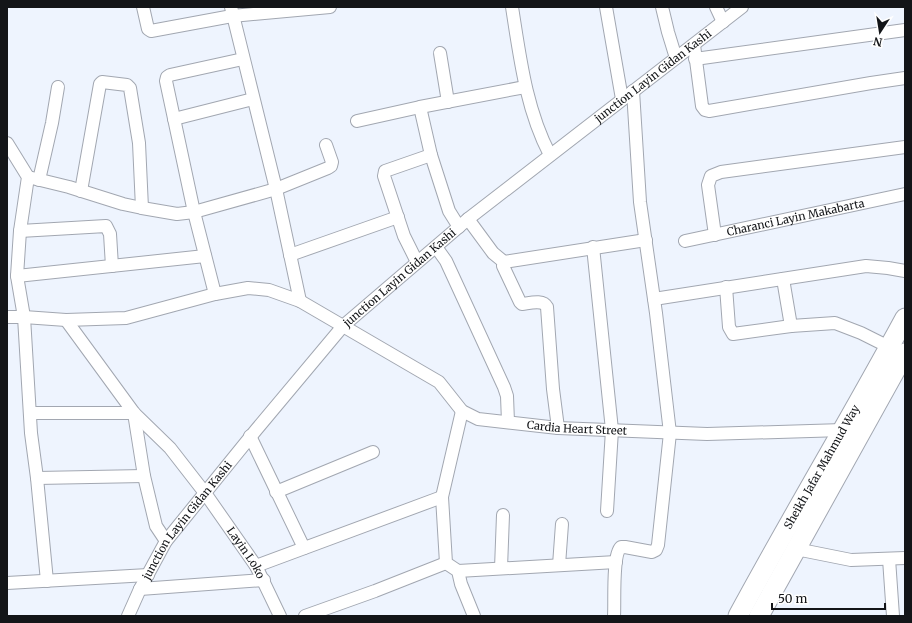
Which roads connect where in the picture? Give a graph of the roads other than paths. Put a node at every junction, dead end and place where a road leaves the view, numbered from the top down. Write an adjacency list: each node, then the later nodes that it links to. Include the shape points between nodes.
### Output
1 (143, 7): 9 (street, via 151,32)
2 (330, 7): 8 (street)
3 (512, 7): 19 (street)
4 (606, 7): 22 (street)
5 (662, 7): 15 (street)
6 (716, 7): 10 (street)
7 (742, 7): 10 (street, junction Layin Gidan Kashi)
8 (284, 9): 9 (street)
9 (232, 12): 14 (street)
10 (723, 22): 12 (street, junction Layin Gidan Kashi)
11 (905, 30): 16 (street)
12 (694, 45): 15 (street, junction Layin Gidan Kashi); 16 (street)
13 (440, 52): 23 (street)
14 (243, 58): 21 (street); 25 (street, via 167,77)
15 (676, 58): 20 (street, junction Layin Gidan Kashi)
16 (695, 59): 17 (street, via 702,106 709,111)
17 (905, 78)
18 (58, 87): 33 (street, via 52,123)
19 (525, 87): 23 (street); 30 (street, via 541,137)
20 (632, 91): 22 (street, junction Layin Gidan Kashi); 43 (street, via 640,202)
21 (253, 99): 25 (street); 34 (street)
22 (622, 99): 30 (street, junction Layin Gidan Kashi)
23 (448, 102): 24 (street)
24 (420, 107): 26 (street); 31 (street)
25 (174, 119): 38 (street)
26 (357, 121)
27 (7, 143): 32 (street)
28 (326, 145): 34 (street, via 331,166)
29 (905, 147): 42 (street, via 721,172 711,176 708,185)
30 (550, 155): 40 (street, junction Layin Gidan Kashi)
31 (431, 156): 39 (street, via 385,171 384,176); 40 (street, via 449,211)
32 (13, 161): 33 (street)
33 (34, 178): 35 (street); 41 (street)
34 (276, 189): 38 (street); 47 (street)
35 (81, 191): 37 (street); 37 (street, via 100,84 102,82 127,85 130,88 139,143)
36 (905, 194): 42 (street, Charanci Layin Makabarta)
37 (142, 208): 38 (street, via 177,214)
38 (194, 212): 48 (street)
39 (398, 217): 47 (street); 49 (street)
40 (464, 223): 45 (street, junction Layin Gidan Kashi); 50 (street)
41 (20, 230): 51 (street, via 106,226 110,234); 53 (street)
42 (715, 235): 44 (street, Charanci Layin Makabarta)
43 (646, 240): 46 (street); 57 (street)
44 (685, 241)
45 (436, 247): 49 (street, junction Layin Gidan Kashi); 69 (street, via 446,261 502,382 507,396)
46 (593, 247): 50 (street); 71 (street)
47 (290, 255): 58 (street)
48 (205, 256): 51 (street); 56 (street)
49 (417, 262): 63 (street, junction Layin Gidan Kashi)
50 (504, 262): 70 (street, via 503,266 520,302 542,302 547,307)
51 (112, 266): 53 (street)
52 (905, 271): 54 (street, via 866,266)
53 (17, 276): 60 (street)
54 (783, 279): 55 (street); 64 (street)
55 (726, 287): 57 (street); 64 (street, via 729,327 733,334)
56 (215, 294): 58 (street, via 248,288 269,290); 62 (street, via 126,318)
57 (654, 299): 73 (street)
58 (300, 301): 63 (street)
59 (7, 317): 60 (street)
60 (24, 317): 62 (street); 67 (street)
61 (905, 318): 65 (main road, Sheikh Jafar Mahmud Way)
62 (66, 320): 68 (street, Layin Loko)
63 (343, 326): 66 (street, via 439,382); 74 (street, junction Layin Gidan Kashi)
64 (791, 326): 65 (street, via 835,323)
65 (897, 350): 72 (main road, Sheikh Jafar Mahmud Way); 86 (main road, Sheikh Jafar Mahmud Way)
66 (462, 412): 69 (street, Cardia Heart Street, via 478,419); 80 (street)
67 (30, 413): 68 (street); 77 (street)
68 (134, 413): 76 (street); 79 (street, Layin Loko, via 170,448)
69 (508, 422): 70 (street, Cardia Heart Street)
70 (558, 428): 71 (street, Cardia Heart Street)
71 (612, 430): 73 (street, Cardia Heart Street); 81 (street)
72 (843, 430): 73 (street, Cardia Heart Street); 105 (main road, Sheikh Jafar Mahmud Way)
73 (670, 433): 89 (street, via 656,550 652,552 621,547)
74 (250, 436): 78 (street); 79 (street, junction Layin Gidan Kashi)
75 (373, 452): 78 (street)
76 (144, 476): 77 (street); 84 (street, via 156,526)
77 (37, 478): 97 (street)
78 (276, 492): 85 (street)
79 (205, 493): 84 (street, junction Layin Gidan Kashi); 92 (street, Layin Loko)
80 (442, 496): 85 (street); 90 (street)
81 (607, 511)
82 (503, 515): 93 (street)
83 (562, 524): 91 (street)
84 (166, 541): 95 (street, junction Layin Gidan Kashi)
85 (304, 548): 92 (street)
86 (796, 549): 88 (street, via 851,560); 106 (main road, Sheikh Jafar Mahmud Way)
87 (905, 558): 88 (street)
88 (889, 559): 107 (street)
89 (616, 562): 91 (street); 104 (street)
90 (446, 563): 94 (street); 102 (street)
91 (559, 565): 93 (street)
92 (256, 566): 96 (street, Layin Loko)
93 (501, 568): 94 (street)
94 (458, 571): 103 (street)
95 (148, 574): 97 (street); 99 (street, junction Layin Gidan Kashi)
96 (264, 580): 99 (street); 101 (street, Layin Loko)
97 (47, 581): 98 (street)
98 (7, 583)
99 (140, 588): 100 (street, junction Layin Gidan Kashi)
100 (128, 616)
101 (280, 616)
102 (305, 616)
103 (474, 616)
104 (614, 616)
105 (738, 616)
106 (759, 616)
107 (893, 616)

